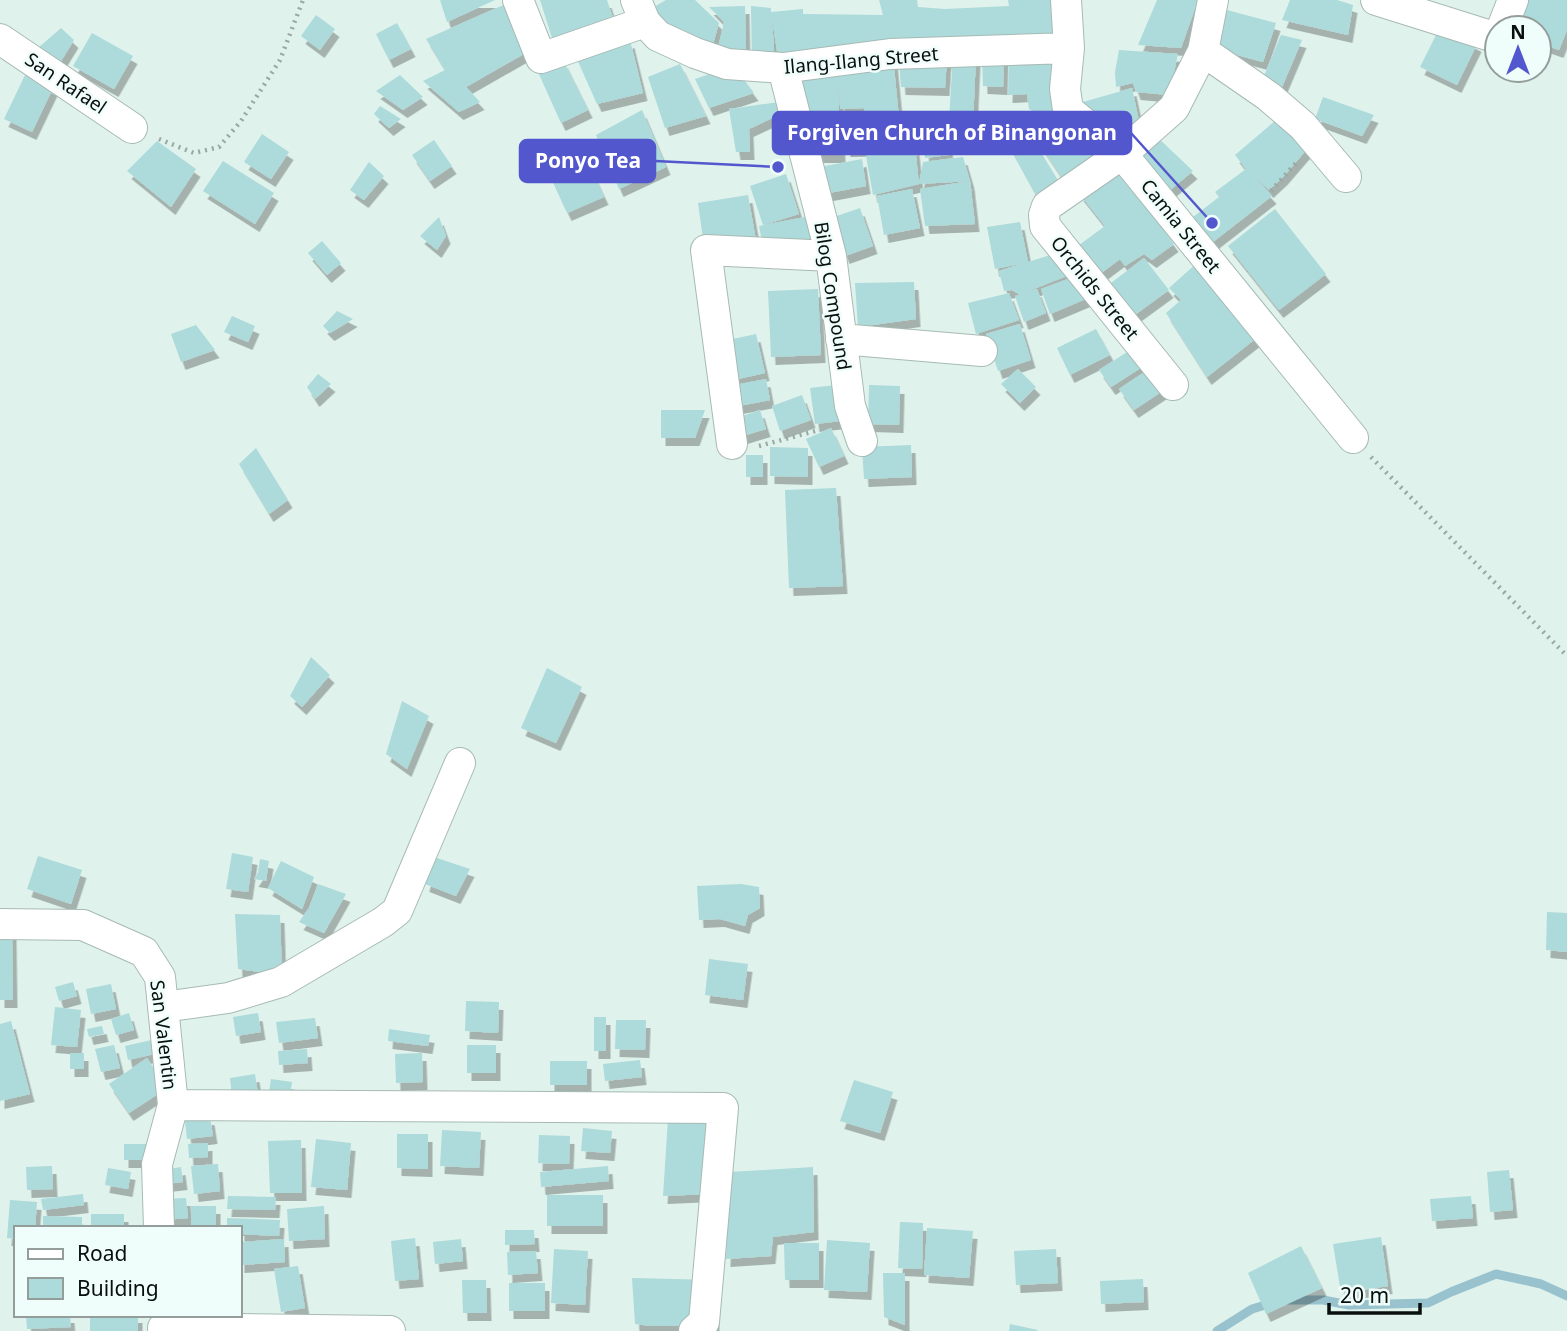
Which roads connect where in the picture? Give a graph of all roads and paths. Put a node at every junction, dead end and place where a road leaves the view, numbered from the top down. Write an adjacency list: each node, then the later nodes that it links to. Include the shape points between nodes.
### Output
1 (303, 0): 12 (path, via 280,60 219,147 194,153)
2 (518, 0): 6 (street, via 541,58)
3 (1066, 0): 9 (street, Camia Street)
4 (1213, 0): 10 (street, Orchids Street)
5 (1376, 0): 7 (street)
6 (641, 11): 11 (street, Ilang-Ilang Street, via 658,36 695,53 727,64)
7 (1483, 34)
8 (0, 39): 12 (street, San Rafael)
9 (1069, 48): 11 (street, Ilang-Ilang Street, via 890,54); 14 (street, Camia Street, via 1068,110)
10 (1203, 51): 13 (street, via 1268,96); 14 (street, Orchids Street, via 1174,108)
11 (783, 68): 17 (street, Bilog Compound)
12 (132, 128)
13 (1315, 142): 15 (street); 16 (path)
14 (1122, 154): 20 (street, Orchids Street, via 1047,206 1045,226); 22 (street, Camia Street)
15 (1346, 177)
16 (1271, 191)
17 (831, 256): 18 (street, Bilog Compound); 24 (street, via 706,250)
18 (841, 340): 19 (street); 23 (street, Bilog Compound, via 850,406)
19 (982, 351)
20 (1173, 385)
21 (819, 430): 24 (path, via 741,451)
22 (1353, 438): 25 (path)
23 (862, 441)
24 (732, 444)
25 (1567, 656)
26 (460, 763): 28 (street, via 397,911 281,982 228,998)
27 (0, 924): 28 (street, San Valentin, via 83,925 144,952 160,977)
28 (163, 1007): 29 (street, San Valentin)
29 (173, 1105): 30 (street, San Valentin, via 157,1164); 33 (street, via 723,1108 704,1322)
30 (159, 1226)
31 (162, 1325): 32 (street)
32 (390, 1331)
33 (694, 1331)

